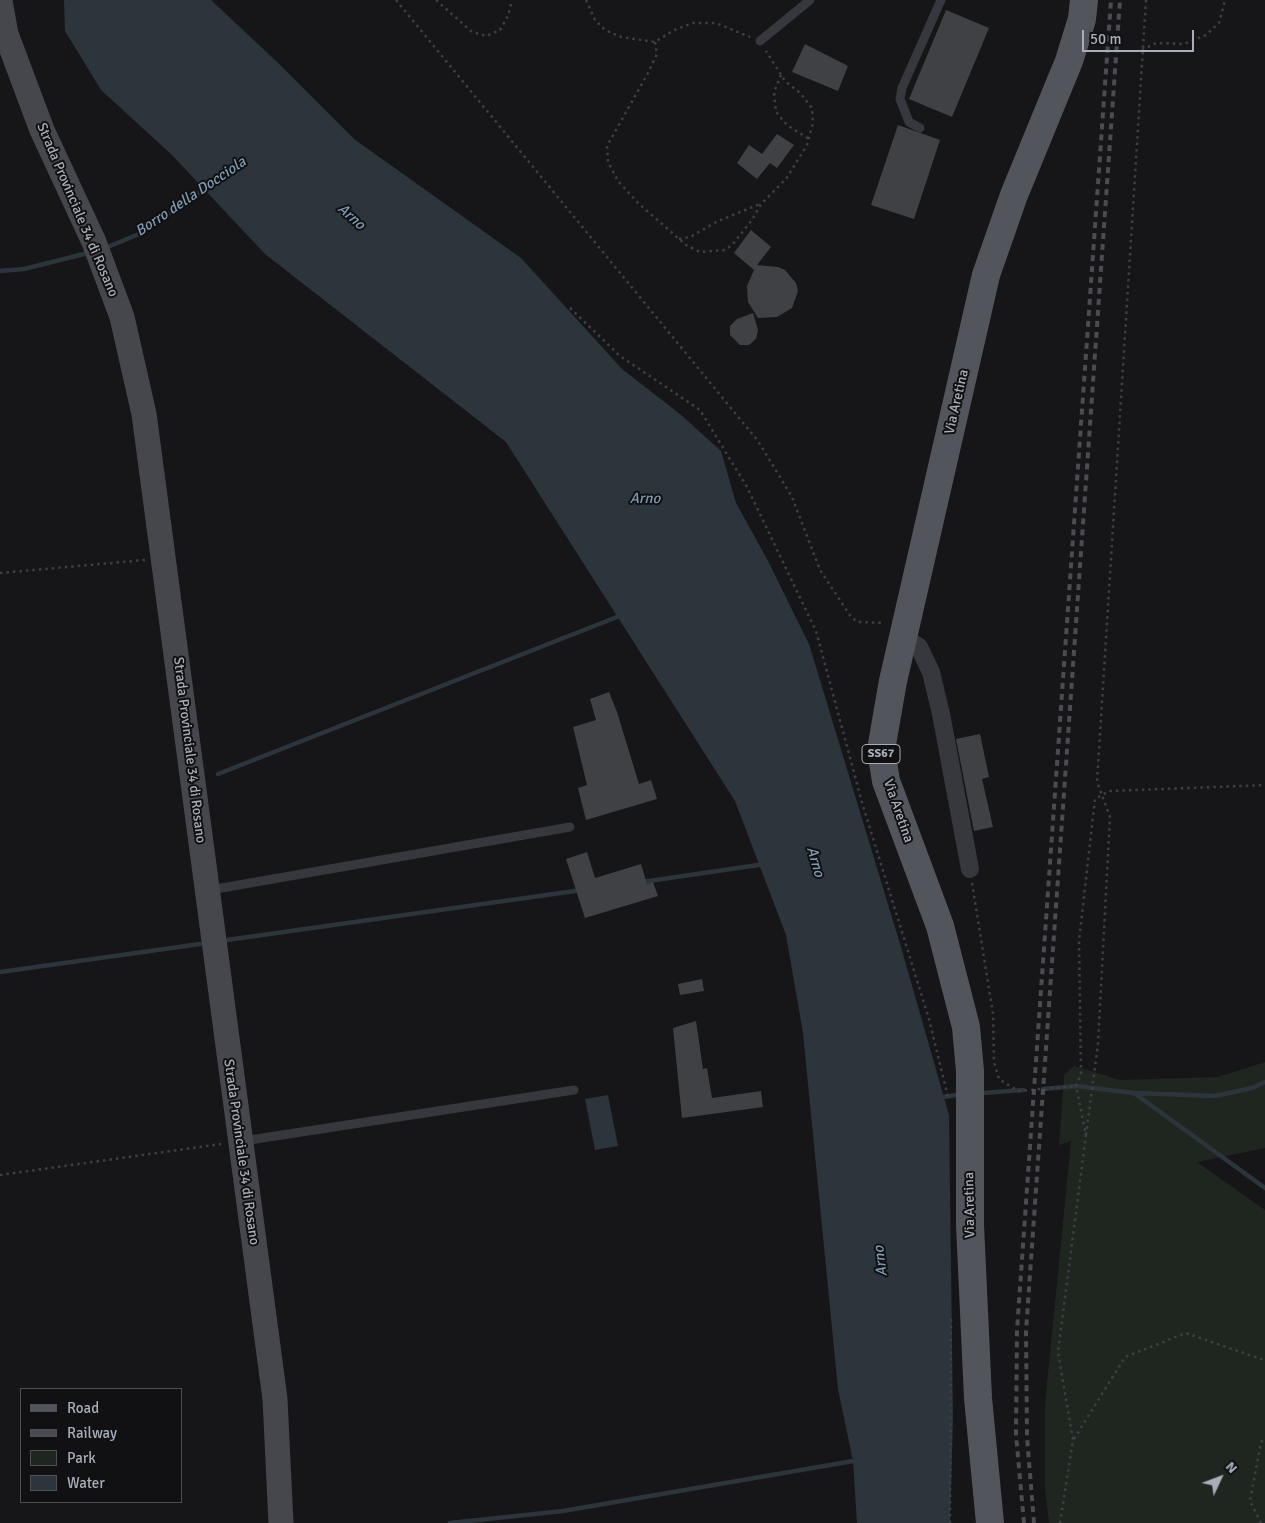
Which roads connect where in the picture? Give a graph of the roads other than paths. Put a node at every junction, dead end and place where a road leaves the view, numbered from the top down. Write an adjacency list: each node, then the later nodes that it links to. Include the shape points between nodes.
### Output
1 (810, 0): 5 (lane)
2 (941, 0): 6 (lane, via 900,99 909,122)
3 (1084, 0): 7 (main road, Via Aretina / SS67, via 1082,19 1069,61 1014,194 986,275)
4 (0, 1): 10 (main road, Strada Provinciale 34 di Rosano, via 6,34 42,130 94,242 122,317 144,414)
5 (760, 41)
6 (920, 128)
7 (903, 636): 9 (street, via 919,647 931,672); 14 (main road, Via Aretina / SS67, via 881,750 886,781 940,926 966,1027 970,1071 970,1225 978,1398)
8 (570, 827): 10 (lane)
9 (970, 869)
10 (207, 891): 12 (main road, Strada Provinciale 34 di Rosano)
11 (574, 1090): 12 (lane)
12 (240, 1142): 13 (main road, Strada Provinciale 34 di Rosano, via 275,1399)
13 (281, 1523)
14 (990, 1523)

